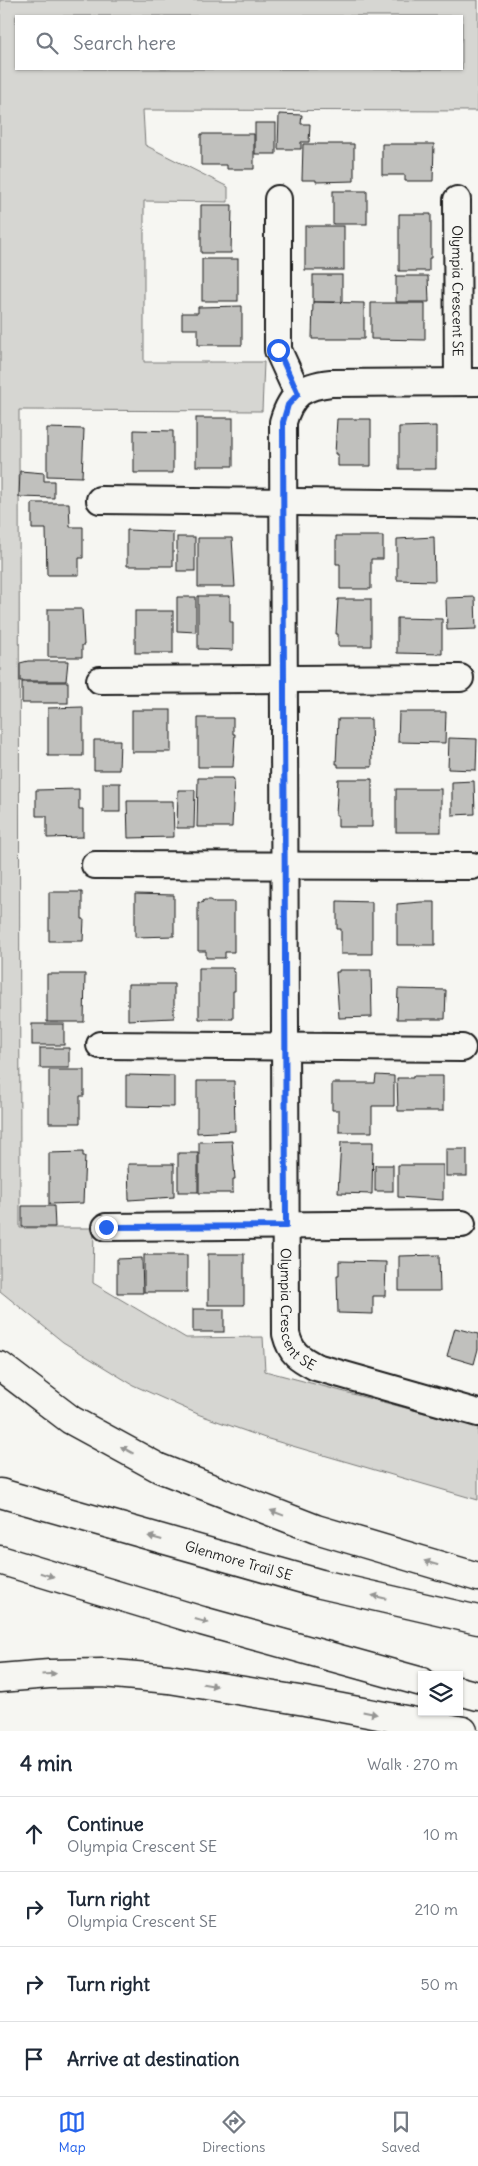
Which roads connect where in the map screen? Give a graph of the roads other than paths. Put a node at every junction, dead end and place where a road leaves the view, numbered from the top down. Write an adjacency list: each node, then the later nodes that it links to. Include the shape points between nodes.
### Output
1 (278, 199): 4 (street, via 278,350)
2 (458, 200): 3 (street, Olympia Crescent SE)
3 (468, 382): 4 (street, Olympia Crescent SE, via 331,383 314,385)
4 (298, 394): 6 (street, Olympia Crescent SE, via 288,405 283,422)
5 (100, 500): 6 (street)
6 (285, 502): 7 (street); 9 (street, Olympia Crescent SE)
7 (478, 504)
8 (460, 678): 9 (street)
9 (285, 679): 10 (street); 12 (street, Olympia Crescent SE)
10 (100, 680)
11 (95, 865): 12 (street)
12 (286, 865): 13 (street); 15 (street, Olympia Crescent SE)
13 (472, 866)
14 (100, 1045): 15 (street)
15 (287, 1047): 16 (street); 18 (street, Olympia Crescent SE)
16 (462, 1048)
17 (462, 1224): 18 (street)
18 (286, 1226): 19 (street); 21 (street, Olympia Crescent SE, via 286,1334 293,1352 316,1367)
19 (106, 1227)
20 (0, 1366): 24 (highway, one-way to 20, via 316,1529 159,1468 71,1420)
21 (478, 1413)
22 (0, 1493): 25 (highway, Glenmore Trail SE, one-way to 22, via 321,1584)
23 (0, 1560): 27 (highway, one-way to 27)
24 (478, 1577)
25 (478, 1620)
26 (0, 1678): 30 (highway, one-way to 30, via 103,1673 169,1679)
27 (418, 1681)
28 (463, 1692): 29 (highway)
29 (478, 1696)
30 (463, 1731)

